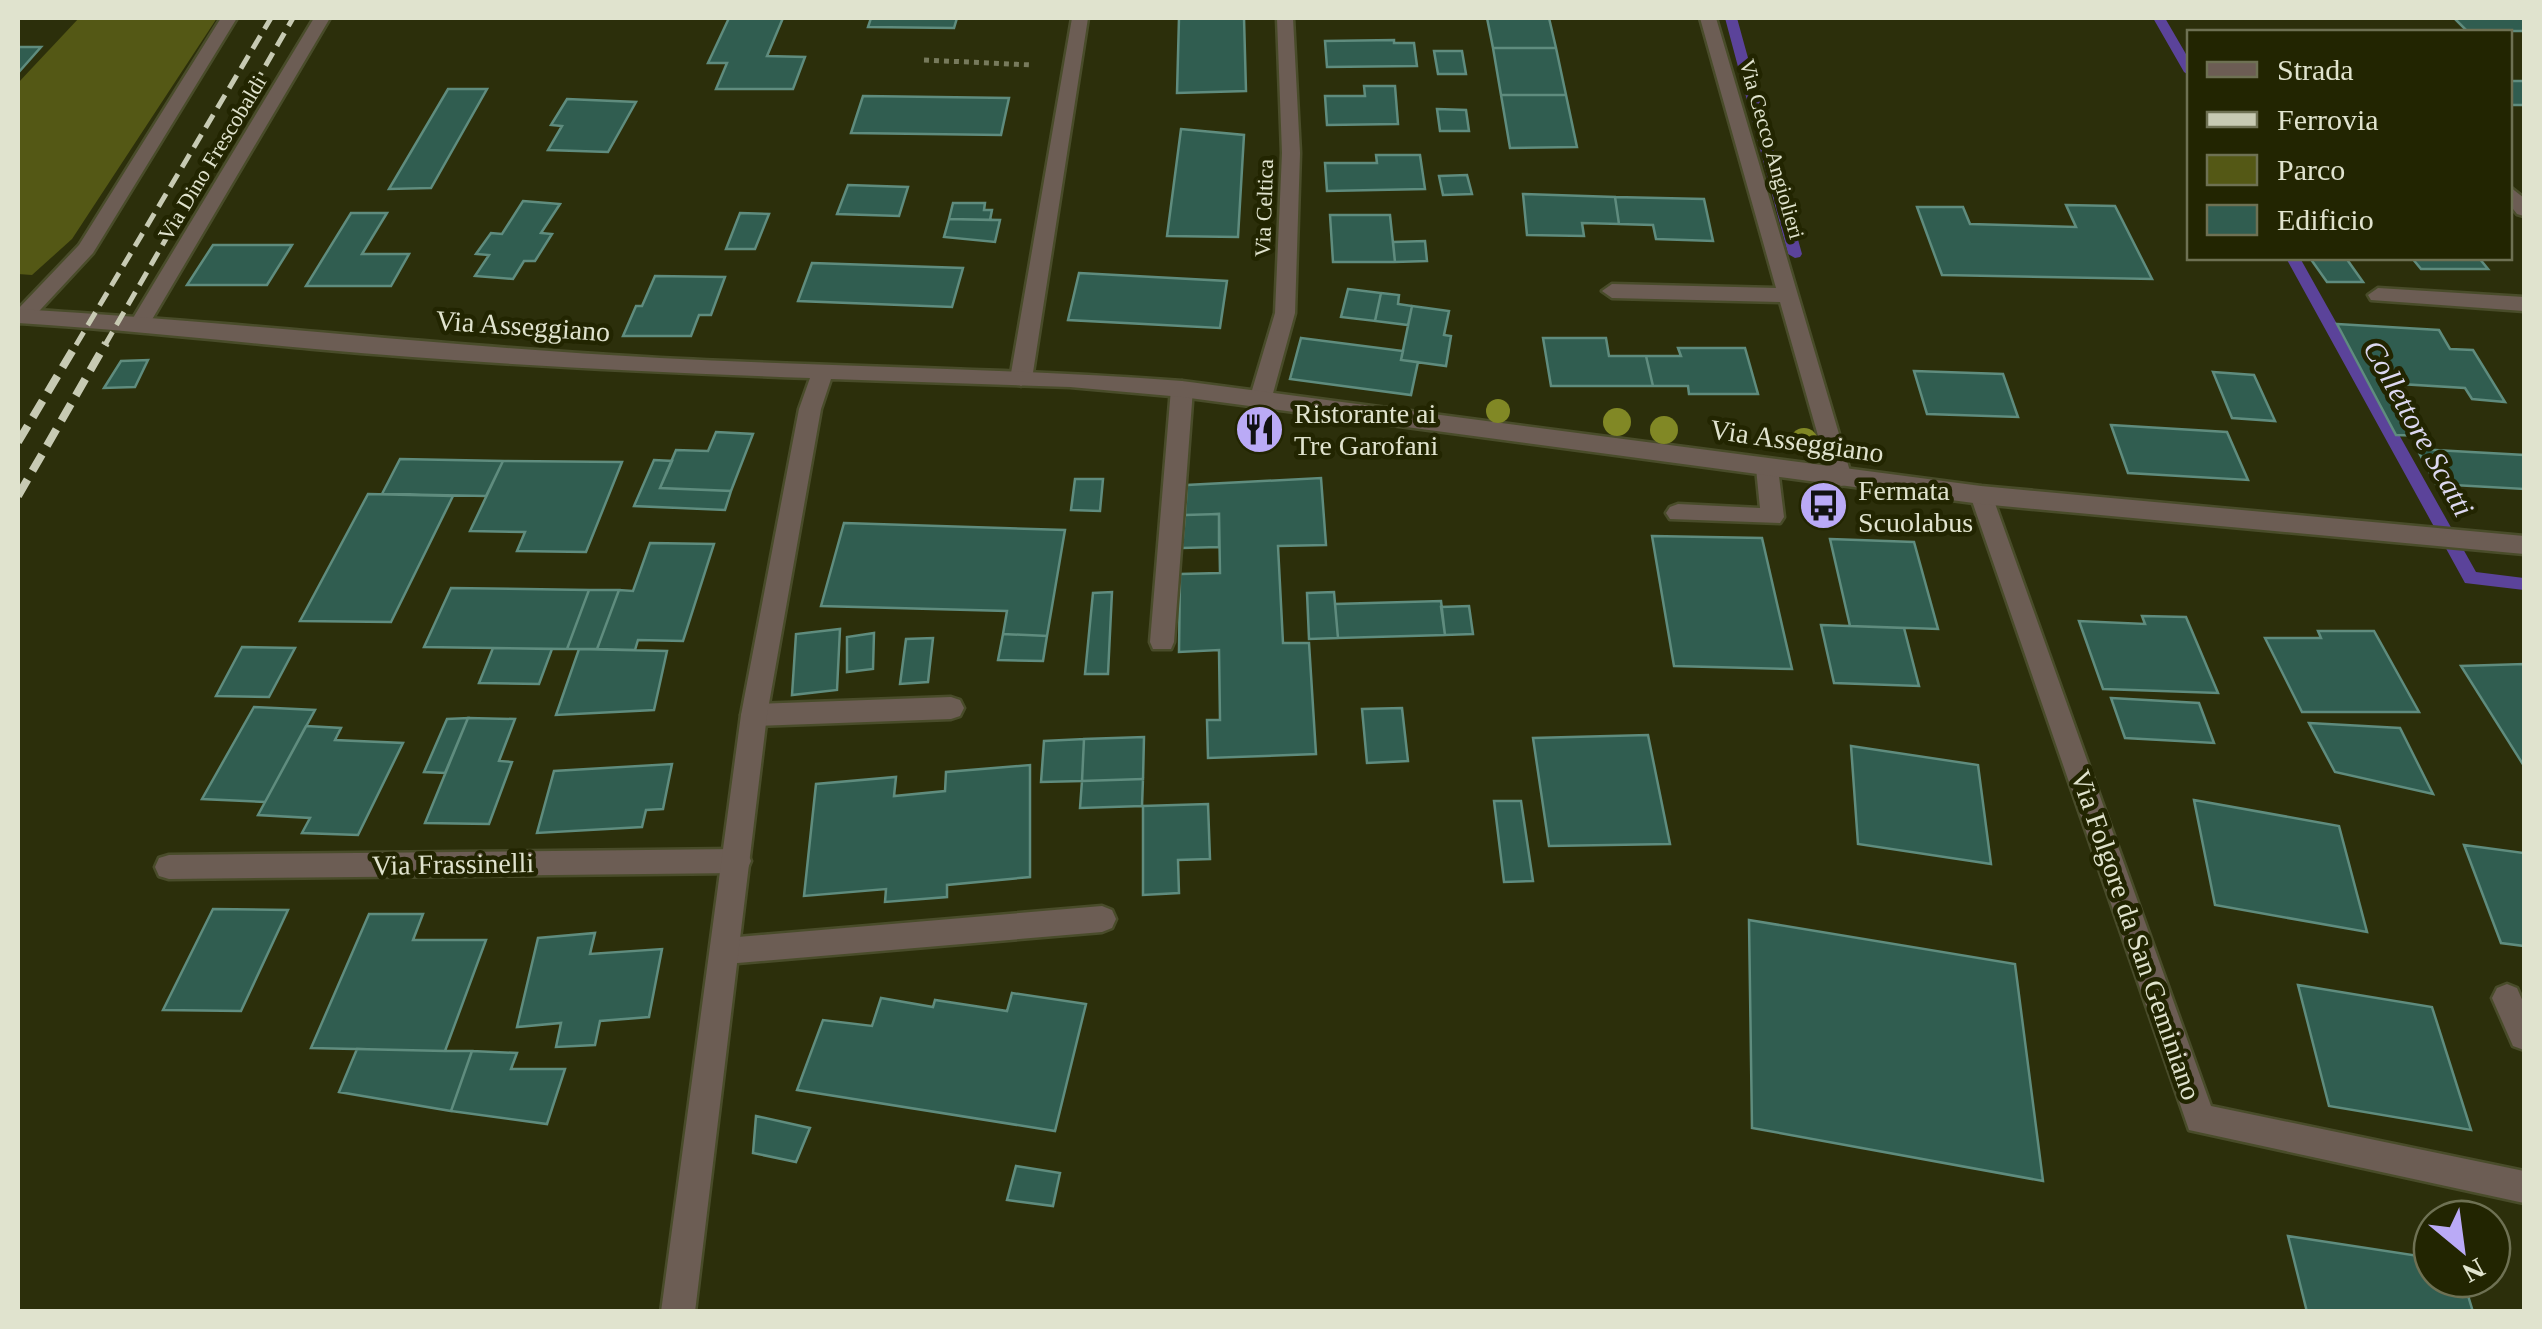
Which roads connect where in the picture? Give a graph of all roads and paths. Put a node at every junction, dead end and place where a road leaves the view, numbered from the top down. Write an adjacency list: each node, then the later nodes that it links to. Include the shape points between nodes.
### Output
1 (229, 18): 12 (street, Via Asseggiano, via 86,248)
2 (322, 18): 13 (street, Via Dino Frescobaldi)
3 (1080, 18): 7 (street)
4 (1285, 18): 17 (street, Via Celtica, via 1291,154 1285,313)
5 (1708, 18): 9 (street, Via Cecco Angiolieri)
6 (924, 60): 7 (path)
7 (1074, 67): 15 (street)
8 (1612, 292): 9 (street)
9 (1788, 295): 19 (street, Via Cecco Angiolieri)
10 (2378, 295): 11 (street)
11 (2524, 304)
12 (20, 316): 13 (street, Via Asseggiano)
13 (140, 322): 14 (street, Via Asseggiano, via 317,342)
14 (822, 374): 15 (street, Via Asseggiano); 25 (street)
15 (1021, 379): 16 (street, Via Asseggiano)
16 (1182, 389): 17 (street, Via Asseggiano); 23 (street)
17 (1262, 397): 18 (street, Via Asseggiano)
18 (1767, 468): 19 (street, Via Asseggiano); 21 (street, via 1772,517)
19 (1841, 478): 20 (street, Via Asseggiano)
20 (1981, 495): 22 (street, Via Asseggiano); 32 (street, Via Folgore da San Geminiano, via 2200,1119)
21 (1678, 514)
22 (2524, 545)
23 (1162, 642)
24 (951, 708): 25 (street)
25 (754, 715): 26 (street)
26 (736, 861): 27 (street, Via Frassinelli); 29 (street)
27 (169, 868)
28 (1102, 919): 29 (street)
29 (726, 950): 33 (street)
30 (2507, 998): 31 (street)
31 (2524, 1036)
32 (2524, 1188)
33 (678, 1312)

